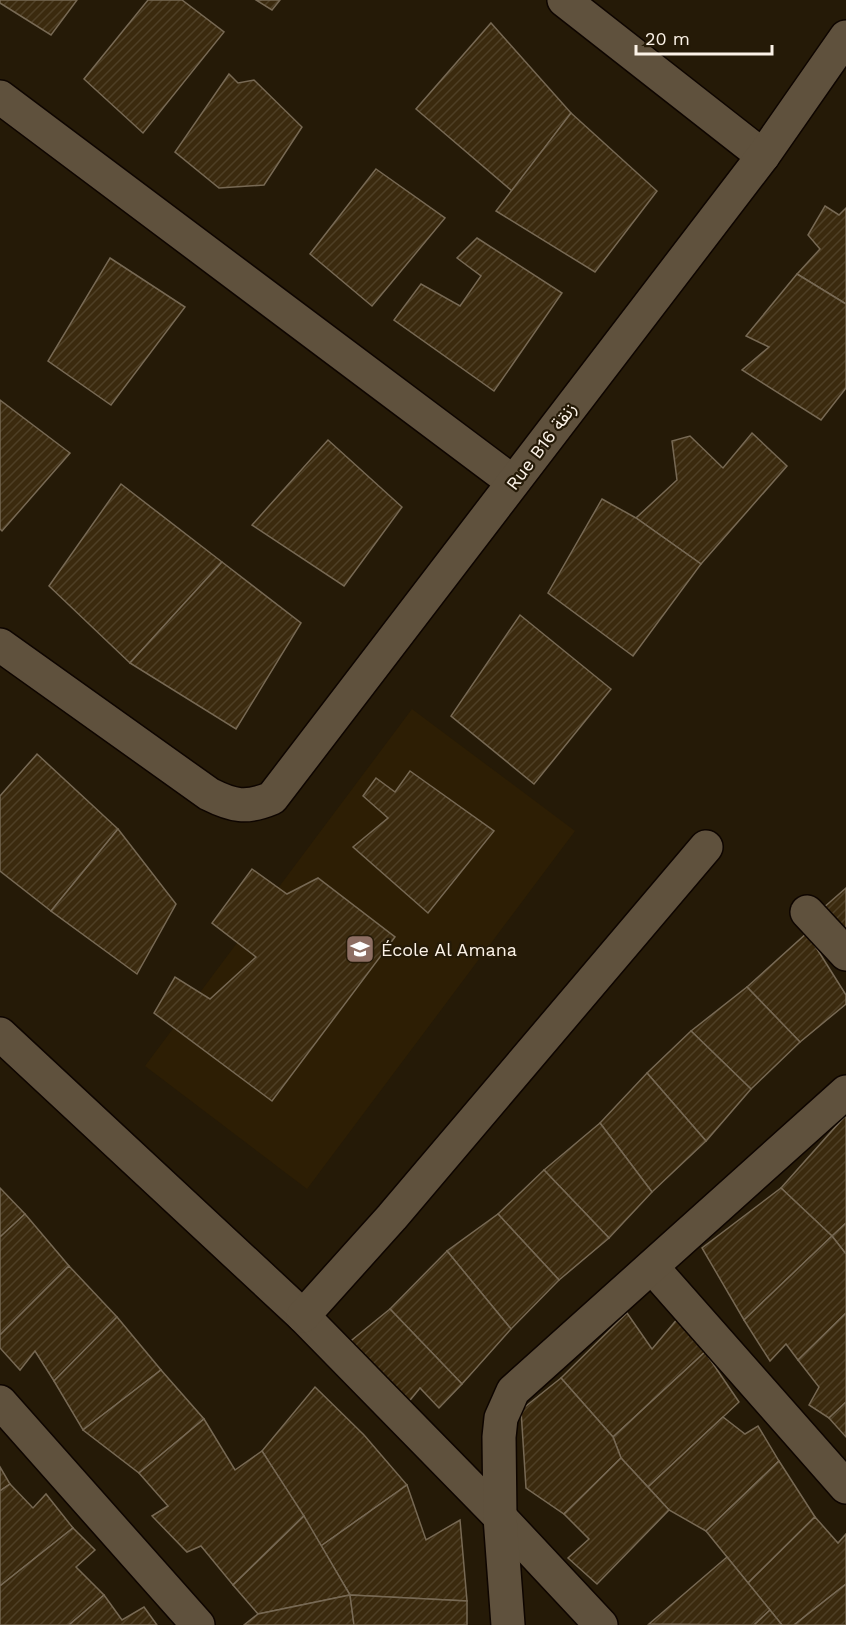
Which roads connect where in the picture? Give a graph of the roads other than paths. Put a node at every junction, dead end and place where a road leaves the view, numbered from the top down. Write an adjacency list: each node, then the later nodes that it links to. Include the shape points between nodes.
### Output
1 (564, 0): 4 (street)
2 (846, 37): 4 (street, Rue B16 زنقة)
3 (0, 97): 5 (street)
4 (763, 156): 5 (street, Rue B16 زنقة)
5 (513, 482): 6 (street, Rue B16 زنقة, via 272,798 254,805 229,804 209,794)
6 (0, 645)
7 (706, 847): 13 (street)
8 (807, 912): 9 (street)
9 (846, 954)
10 (0, 1034): 13 (street)
11 (846, 1092): 12 (street)
12 (652, 1267): 15 (street); 16 (street, via 513,1391 501,1418 499,1437)
13 (303, 1316): 16 (street)
14 (0, 1402): 17 (street)
15 (846, 1487)
16 (500, 1517): 18 (street); 19 (street)
17 (198, 1625)
18 (508, 1625)
19 (601, 1625)

